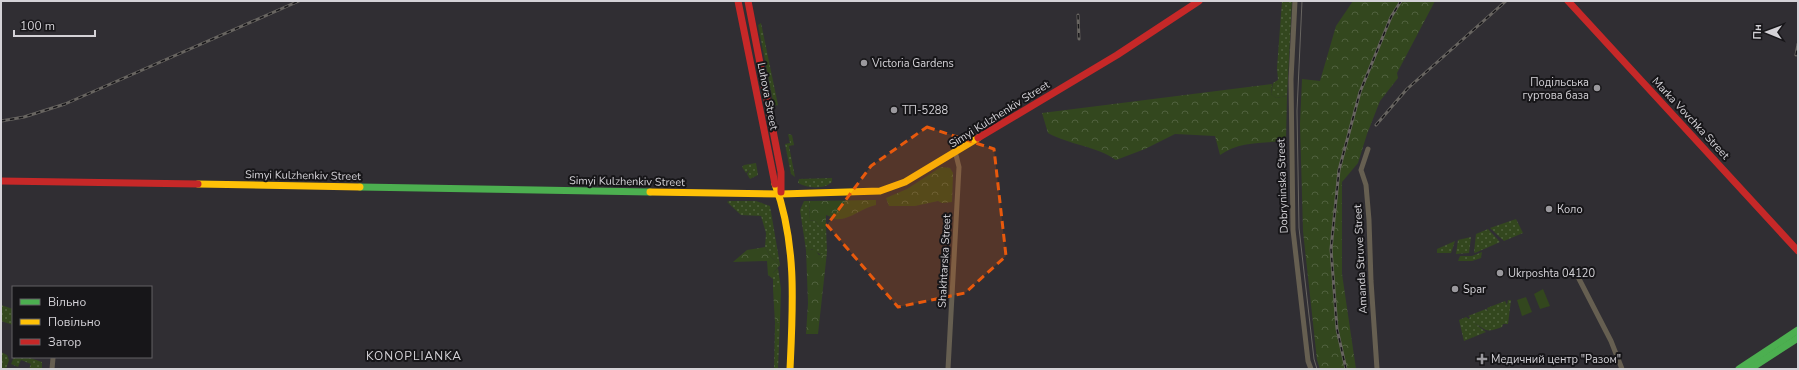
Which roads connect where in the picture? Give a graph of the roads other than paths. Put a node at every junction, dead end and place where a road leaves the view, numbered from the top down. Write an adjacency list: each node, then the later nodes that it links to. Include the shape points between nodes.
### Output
1 (738, 1): 9 (main road, Luhova Street, via 772,175)
2 (748, 1): 9 (main road, Luhova Street, via 781,172)
3 (1199, 1): 7 (main road, Simyi Kulzhenkiv Street, via 1117,55 961,149)
4 (1295, 1): 18 (street, Dobryninska Street, via 1291,79 1293,230)
5 (1568, 1): 10 (main road, Marka Vovchka Street)
6 (1368, 150): 19 (street, Amanda Struve Street, via 1361,170 1366,185 1369,220)
7 (956, 155): 9 (main road, Simyi Kulzhenkiv Street, via 943,159 890,189); 17 (street, Shakhtarska Street, via 959,167)
8 (1, 181): 9 (main road, Simyi Kulzhenkiv Street)
9 (780, 194): 16 (main road, Luhova Street, via 788,228 794,279)
10 (1798, 251)
11 (1576, 273): 20 (street)
12 (1798, 330): 21 (main road)
13 (1798, 338): 22 (main road)
14 (53, 358): 15 (street)
15 (52, 369)
16 (790, 369)
17 (948, 369)
18 (1311, 369)
19 (1377, 369)
20 (1622, 369)
21 (1739, 369)
22 (1750, 369)

